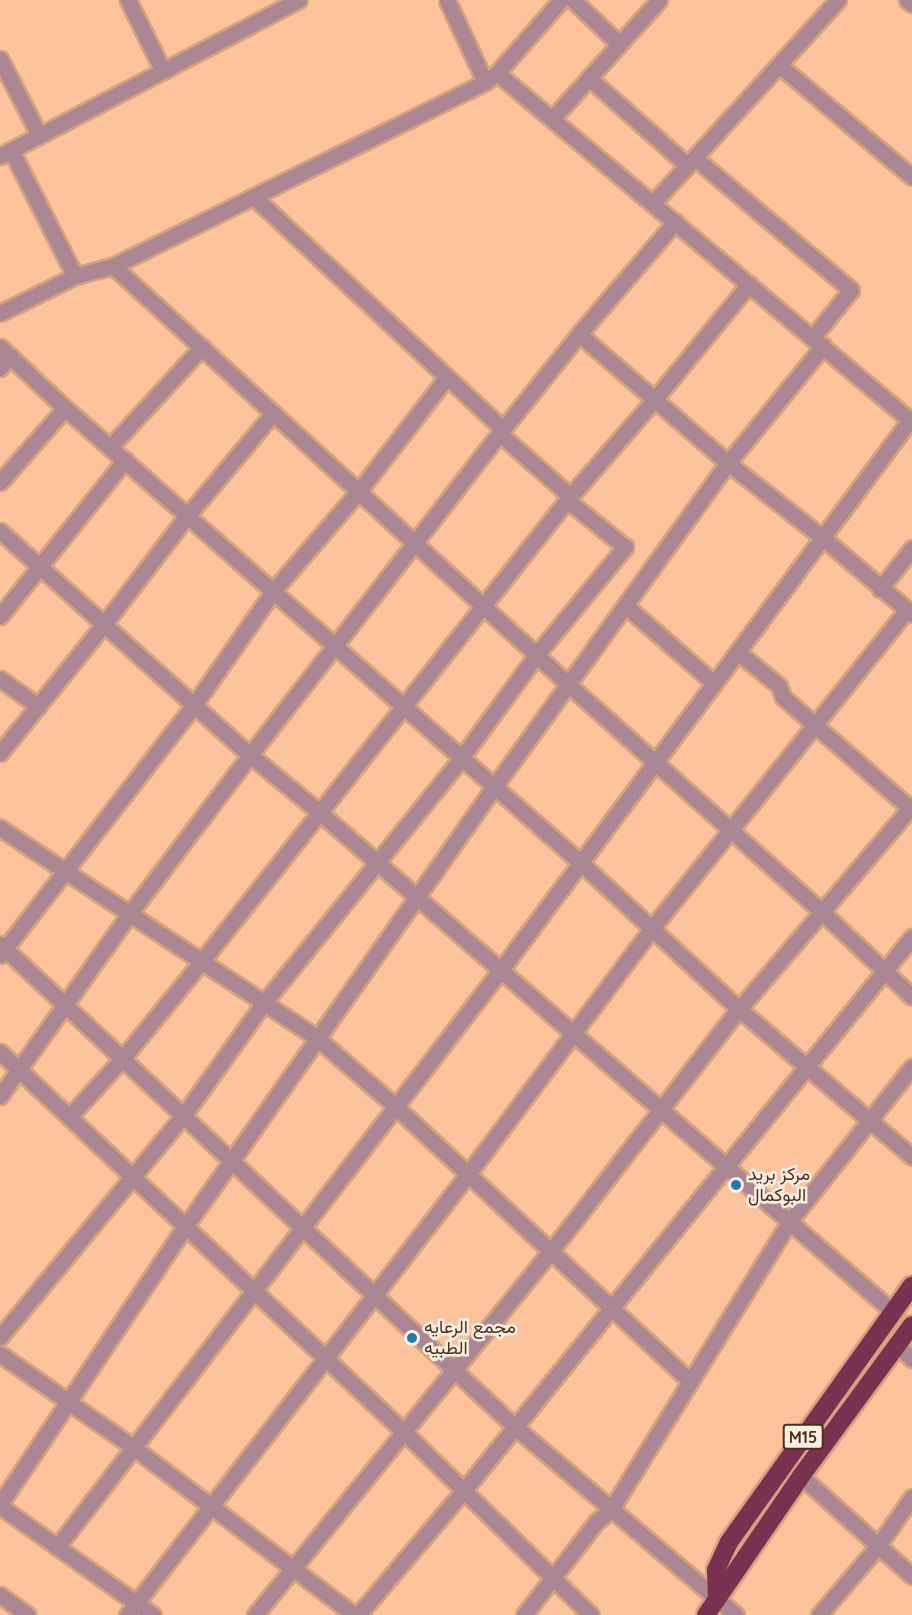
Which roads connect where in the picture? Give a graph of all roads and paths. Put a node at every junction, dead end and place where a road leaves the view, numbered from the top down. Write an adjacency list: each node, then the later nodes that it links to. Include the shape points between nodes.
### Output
1 (128, 0): 14 (street)
2 (299, 0): 10 (street)
3 (447, 0): 15 (street)
4 (561, 0): 15 (street)
5 (573, 0): 11 (street)
6 (659, 0): 11 (street)
7 (838, 0): 13 (street)
8 (907, 0): 9 (street)
9 (912, 4)
10 (277, 5): 14 (street)
11 (619, 44): 16 (street)
12 (0, 58): 18 (street)
13 (779, 65): 20 (street); 21 (street)
14 (164, 71): 18 (street)
15 (491, 78): 17 (street); 22 (street)
16 (589, 78): 17 (street); 20 (street)
17 (552, 118): 23 (street)
18 (39, 135): 19 (street)
19 (6, 153): 26 (street)
20 (691, 162): 23 (street); 30 (street, via 851,290)
21 (912, 177)
22 (254, 197): 25 (street); 33 (street)
23 (653, 203): 24 (street)
24 (675, 222): 27 (street); 29 (street)
25 (113, 266): 26 (street); 31 (street)
26 (75, 276): 28 (street)
27 (749, 284): 30 (street); 34 (street)
28 (0, 313)
29 (579, 334): 34 (street); 38 (street)
30 (817, 342): 37 (street); 41 (street)
31 (202, 347): 36 (street); 39 (street)
32 (3, 357): 35 (street)
33 (447, 377): 38 (street); 43 (street)
34 (654, 400): 41 (street); 44 (street)
35 (65, 408): 39 (street); 42 (street)
36 (273, 413): 43 (street); 45 (street)
37 (911, 421): 47 (street)
38 (501, 431): 44 (street); 48 (street)
39 (110, 447): 40 (street)
40 (125, 460): 45 (street); 50 (street)
41 (728, 463): 47 (street); 54 (street)
42 (0, 482)
43 (358, 492): 48 (street); 52 (street)
44 (569, 498): 53 (street); 60 (street, via 625,547)
45 (187, 516): 52 (street); 57 (street)
46 (0, 531): 50 (street)
47 (823, 538): 51 (street); 59 (street)
48 (417, 543): 53 (street); 58 (street)
49 (912, 548): 51 (street)
50 (39, 566): 56 (street); 57 (street)
51 (880, 589): 55 (street)
52 (274, 591): 58 (street); 64 (street)
53 (484, 605): 60 (street); 66 (street)
54 (626, 606): 62 (street); 63 (street)
55 (909, 612): 67 (street)
56 (0, 616)
57 (105, 624): 64 (street); 65 (street)
58 (336, 646): 66 (street); 69 (street)
59 (739, 652): 62 (street); 67 (street, via 779,686 783,696)
60 (537, 654): 63 (street); 70 (street)
61 (0, 680): 65 (street)
62 (714, 683): 71 (street)
63 (569, 685): 71 (street); 72 (street)
64 (194, 705): 69 (street); 79 (street)
65 (38, 706): 68 (street)
66 (404, 706): 70 (street); 74 (street)
67 (814, 724): 73 (street); 76 (street)
68 (0, 753)
69 (250, 755): 74 (street); 81 (street)
70 (462, 757): 72 (street); 78 (street)
71 (655, 762): 76 (street); 77 (street)
72 (494, 787): 77 (street); 80 (street)
73 (911, 808): 82 (street)
74 (318, 811): 78 (street); 86 (street)
75 (0, 828): 79 (street)
76 (731, 829): 82 (street); 83 (street)
77 (579, 862): 83 (street); 87 (street)
78 (376, 863): 80 (street); 90 (street)
79 (65, 871): 81 (street); 85 (street)
80 (416, 897): 87 (street); 94 (street)
81 (130, 913): 86 (street); 91 (street)
82 (823, 913): 88 (street); 92 (street)
83 (652, 928): 92 (street); 93 (street)
84 (912, 937): 88 (street)
85 (2, 950): 91 (street)
86 (201, 962): 90 (street); 96 (street)
87 (500, 971): 93 (street); 101 (street)
88 (884, 971): 89 (street); 97 (street)
89 (912, 997)
90 (263, 1004): 94 (street); 103 (street)
91 (66, 1006): 96 (street); 99 (street)
92 (740, 1009): 97 (street); 102 (street)
93 (573, 1034): 102 (street); 109 (street)
94 (317, 1038): 101 (street); 107 (street)
95 (0, 1052): 99 (street)
96 (122, 1059): 103 (street); 104 (street)
97 (807, 1064): 105 (street); 108 (street)
98 (912, 1067): 105 (street)
99 (19, 1070): 100 (street); 104 (street)
100 (0, 1096)
101 (396, 1107): 109 (street); 113 (street)
102 (660, 1108): 108 (street); 114 (street)
103 (183, 1116): 107 (street); 110 (street)
104 (69, 1117): 110 (street)
105 (869, 1119): 106 (street); 111 (street)
106 (912, 1157)
107 (232, 1161): 112 (street); 113 (street)
108 (724, 1166): 111 (street); 118 (street)
109 (468, 1174): 114 (street); 117 (street)
110 (133, 1177): 112 (street); 121 (street)
111 (789, 1222): 119 (street); 127 (street)
112 (185, 1227): 116 (street); 128 (street)
113 (303, 1228): 116 (street); 117 (street)
114 (551, 1251): 118 (street); 126 (street)
115 (912, 1285): 119 (highway, M15)
116 (254, 1292): 124 (street); 131 (street)
117 (374, 1295): 124 (street); 126 (street)
118 (611, 1309): 127 (street); 129 (street)
119 (892, 1311): 144 (highway, M15, via 729,1542 716,1570)
120 (912, 1325): 122 (highway, M15)
121 (0, 1337)
122 (897, 1345): 125 (street); 132 (highway, M15)
123 (0, 1354): 128 (street)
124 (325, 1359): 130 (street); 136 (street)
125 (912, 1359)
126 (455, 1369): 129 (street); 130 (street)
127 (690, 1381): 137 (street)
128 (68, 1403): 131 (street); 135 (street)
129 (515, 1427): 133 (street); 137 (street)
130 (404, 1432): 133 (street); 140 (street)
131 (134, 1447): 136 (street); 138 (street)
132 (801, 1476): 139 (street); 144 (highway, M15)
133 (464, 1490): 142 (street); 149 (street)
134 (912, 1497): 139 (street)
135 (0, 1505): 138 (street)
136 (212, 1505): 140 (street); 145 (street)
137 (610, 1510): 142 (street); 144 (street)
138 (57, 1547): 145 (street)
139 (877, 1547): 141 (street); 154 (street)
140 (294, 1568): 148 (street); 149 (street)
141 (912, 1576)
142 (552, 1578): 150 (street); 151 (street)
143 (0, 1595): 146 (street)
144 (717, 1599): 152 (highway, M15); 153 (street)
145 (132, 1609): 147 (street)
146 (28, 1615)
147 (153, 1615)
148 (255, 1615)
149 (356, 1615)
150 (524, 1615)
151 (591, 1615)
152 (706, 1615)
153 (736, 1615)
154 (819, 1615)

